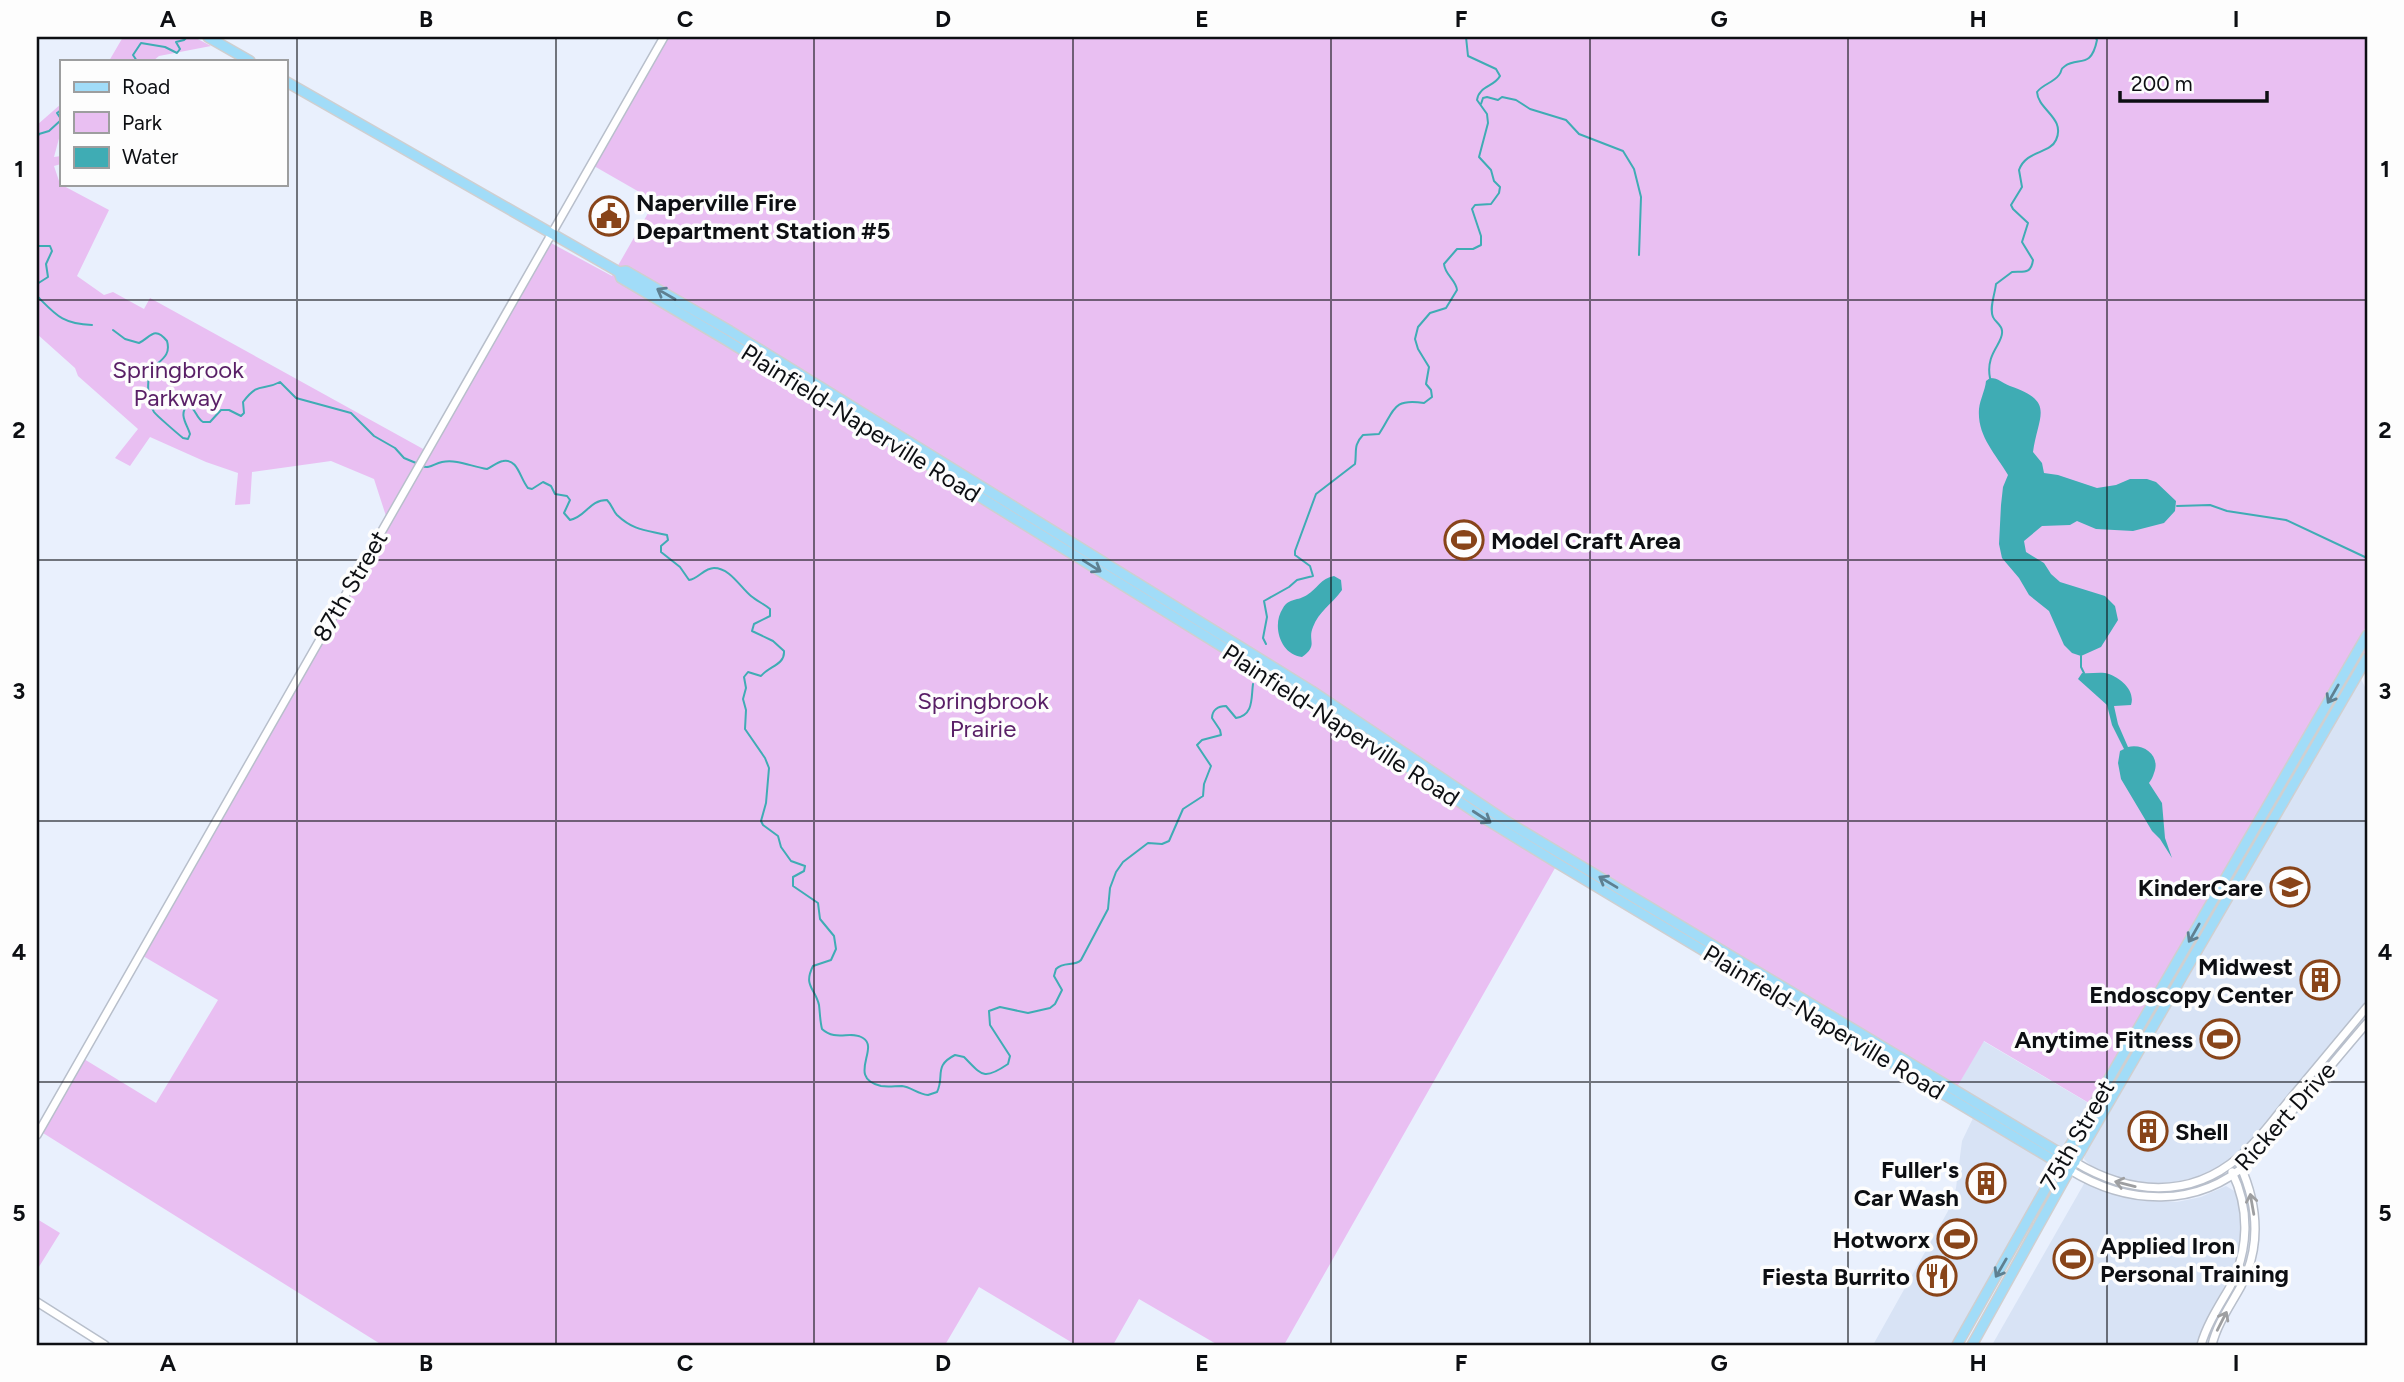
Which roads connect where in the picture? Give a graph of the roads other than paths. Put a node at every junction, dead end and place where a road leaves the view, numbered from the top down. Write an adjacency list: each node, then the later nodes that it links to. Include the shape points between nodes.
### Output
1 (208, 37): 3 (main road)
2 (664, 37): 5 (street, 87th Street)
3 (248, 60)
4 (287, 82): 5 (main road, Plainfield-Naperville Road)
5 (551, 233): 10 (street, 87th Street); 12 (main road, Plainfield-Naperville Road, via 1307,699 1501,829)
6 (2367, 635): 12 (main road, 75th Street, one-way to 12)
7 (2367, 658): 14 (main road, 75th Street)
8 (2367, 1007): 11 (street, Rickert Drive)
9 (2367, 1023): 15 (street, Rickert Drive)
10 (37, 1135)
11 (2237, 1159): 13 (street, Rickert Drive); 15 (street)
12 (2062, 1160): 14 (main road, Plainfield-Naperville Road); 19 (main road, 75th Street, one-way to 19)
13 (2228, 1165): 14 (street, Rickert Drive, one-way to 14, via 2194,1182 2151,1188 2123,1184); 16 (street)
14 (2072, 1166): 16 (street, Rickert Drive, via 2115,1192 2154,1198 2198,1191); 20 (main road, 75th Street)
15 (2241, 1168): 16 (street, Rickert Drive); 22 (street, one-way to 15, via 2253,1250 2253,1204)
16 (2233, 1174): 21 (street, via 2245,1216 2242,1253)
17 (37, 1303): 18 (street)
18 (105, 1345)
19 (1957, 1345)
20 (1972, 1345)
21 (2202, 1345)
22 (2212, 1345)

